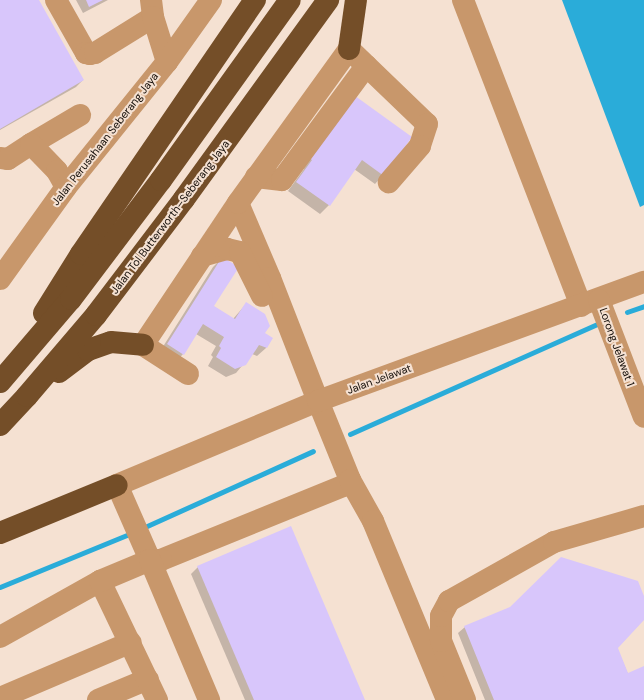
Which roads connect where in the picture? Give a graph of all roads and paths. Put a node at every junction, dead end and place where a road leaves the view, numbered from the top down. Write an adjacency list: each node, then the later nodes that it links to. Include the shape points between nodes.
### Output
1 (56, 0): 8 (street, via 86,53 90,54 95,53)
2 (212, 0): 10 (street, Jalan Perusahaan Seberang Jaya)
3 (255, 0): 25 (highway, via 81,254)
4 (290, 0): 25 (highway, via 161,180 75,293)
5 (328, 0): 27 (highway, Jalan Tol Butterworth–Seberang Jaya, via 180,205 96,315)
6 (356, 0): 9 (highway)
7 (463, 0): 22 (street, Lorong Jelawat 1)
8 (152, 8): 10 (street)
9 (349, 49): 11 (street); 15 (street)
10 (167, 62): 17 (street, Jalan Perusahaan Seberang Jaya)
11 (366, 66): 15 (street, via 282,180); 16 (street, via 427,124 420,146)
12 (80, 115): 13 (street)
13 (31, 144): 14 (street, via 8,159); 17 (street, via 57,171)
14 (0, 158)
15 (256, 177): 18 (street)
16 (389, 182)
17 (66, 187): 20 (street, Jalan Perusahaan Seberang Jaya)
18 (238, 203): 19 (street); 28 (street, via 270,278)
19 (202, 256): 23 (street); 28 (street, via 227,249 240,252 258,286 290,366)
20 (1, 271)
21 (644, 282): 22 (street, Jalan Jelawat)
22 (590, 303): 26 (street, Lorong Jelawat 1); 28 (street, Jalan Jelawat)
23 (143, 345): 24 (street); 27 (highway, via 111,342 88,350)
24 (188, 374)
25 (2, 380)
26 (637, 382): 29 (street, Lorong Jelawat 1)
27 (27, 396): 30 (highway, Jalan Tol Butterworth–Seberang Jaya)
28 (313, 403): 31 (street); 32 (street, Jalan Jelawat)
29 (644, 417)
30 (0, 425)
31 (350, 480): 35 (street, via 343,486 161,560); 44 (street, via 373,521)
32 (117, 485): 34 (highway); 35 (street)
33 (644, 516): 45 (street, via 554,542 449,601 441,616 441,641)
34 (0, 533)
35 (150, 560): 36 (street); 43 (street)
36 (100, 581): 37 (street); 38 (street)
37 (0, 637)
38 (130, 642): 39 (street); 40 (street)
39 (148, 679): 41 (street); 42 (street)
40 (0, 698)
41 (98, 700)
42 (157, 700)
43 (209, 700)
44 (447, 700)
45 (465, 700)

